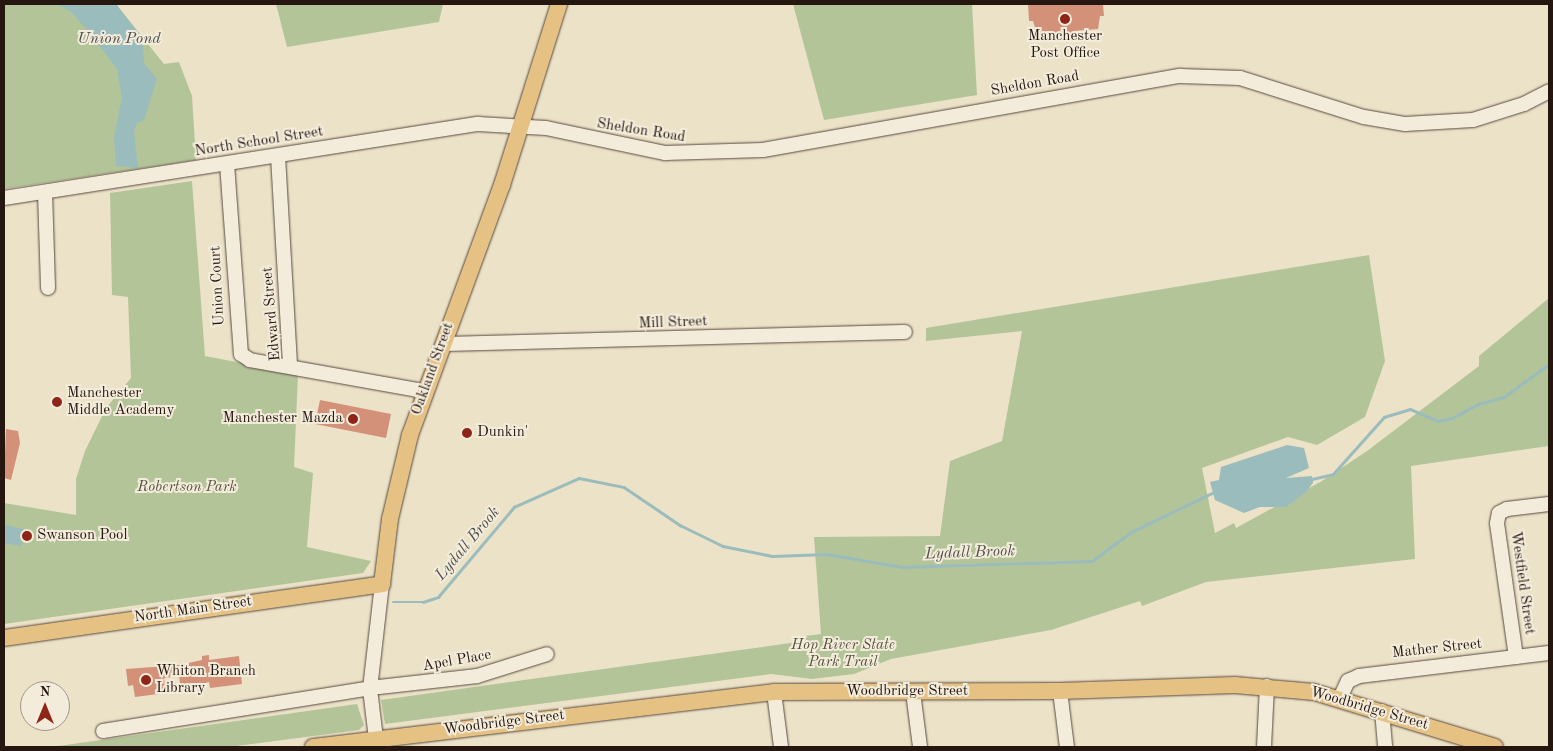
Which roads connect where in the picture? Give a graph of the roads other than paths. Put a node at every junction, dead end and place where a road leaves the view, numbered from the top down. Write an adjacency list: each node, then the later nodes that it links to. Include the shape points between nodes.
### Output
1 (559, 4): 3 (main road, Oakland Street)
2 (1549, 91): 3 (street, Sheldon Road, via 1524,104 1473,120 1405,124 1364,117 1240,78 1180,76 763,150 700,155 621,146)
3 (520, 125): 4 (street, North School Street, via 478,124); 10 (main road, Oakland Street)
4 (278, 156): 5 (street, North School Street); 11 (street, Edward Street)
5 (227, 164): 6 (street, North School Street); 11 (street, Union Court, via 241,354 250,360)
6 (45, 192): 7 (street, North School Street); 8 (street)
7 (4, 198)
8 (48, 288)
9 (905, 332): 10 (street, Mill Street)
10 (442, 344): 12 (main road, Oakland Street)
11 (290, 366): 12 (street, Edward Street)
12 (424, 391): 14 (main road, Oakland Street, via 401,468)
13 (1549, 504): 18 (street, Westfield Street, via 1507,508 1499,513 1497,523)
14 (382, 584): 15 (main road, North Main Street); 20 (street, Oakland Street)
15 (4, 638)
16 (1549, 653): 18 (street, Mather Street)
17 (548, 654): 20 (street, Apel Place, via 484,675)
18 (1516, 657): 24 (street, Mather Street, via 1358,676 1348,681)
19 (1267, 686): 21 (main road, Woodbridge Street); 24 (main road, Woodbridge Street); 32 (street)
20 (370, 689): 26 (street, Apel Place); 27 (street, Oakland Street)
21 (1060, 691): 23 (main road, Woodbridge Street); 31 (street)
22 (774, 692): 23 (main road, Woodbridge Street); 27 (main road, Woodbridge Street); 29 (street)
23 (913, 692): 30 (street)
24 (1340, 698): 25 (main road, Woodbridge Street)
25 (1382, 711): 33 (street); 34 (main road, Woodbridge Street)
26 (103, 731)
27 (377, 743): 28 (main road, Woodbridge Street)
28 (313, 747)
29 (781, 747)
30 (920, 747)
31 (1067, 747)
32 (1264, 747)
33 (1385, 747)
34 (1495, 747)

